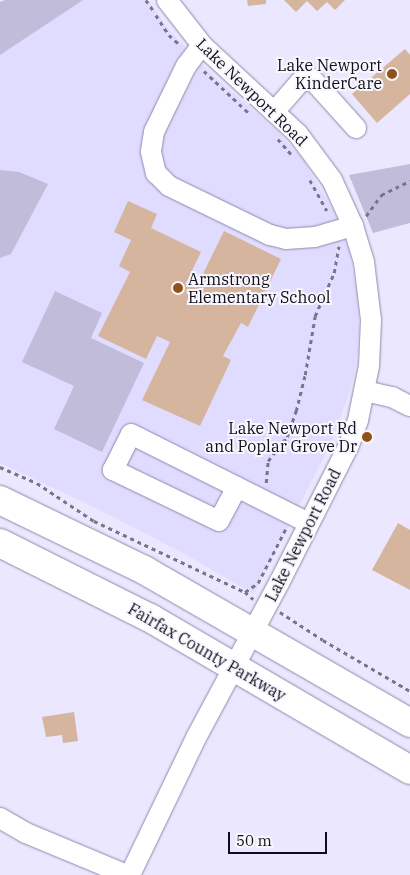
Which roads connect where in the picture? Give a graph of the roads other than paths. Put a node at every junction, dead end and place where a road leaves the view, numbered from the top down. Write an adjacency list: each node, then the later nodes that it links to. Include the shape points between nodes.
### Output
1 (167, 0): 2 (street, Lake Newport Road)
2 (197, 52): 3 (street, Lake Newport Road); 5 (street, via 182,74 154,132 152,162 156,173 169,186 270,235 286,239 306,238)
3 (274, 112): 4 (street, via 300,82 312,79); 5 (street, Lake Newport Road, via 298,134 332,180)
4 (356, 128)
5 (352, 226): 6 (street, Lake Newport Road, via 369,290 371,320)
6 (366, 391): 7 (street, via 392,397); 10 (street, Lake Newport Road, via 349,445)
7 (410, 406)
8 (237, 487): 8 (street, via 131,434 113,470 219,521); 10 (street)
9 (0, 500): 12 (highway, via 146,571)
10 (301, 519): 12 (street, Lake Newport Road, via 266,607)
11 (0, 543): 13 (highway, Fairfax County Parkway, via 113,598)
12 (252, 632): 13 (street, Lake Newport Road); 14 (highway)
13 (233, 666): 15 (highway, Fairfax County Parkway); 17 (street, Lake Newport Road)
14 (410, 723)
15 (410, 770)
16 (0, 818): 17 (street, via 26,833)
17 (129, 875)

